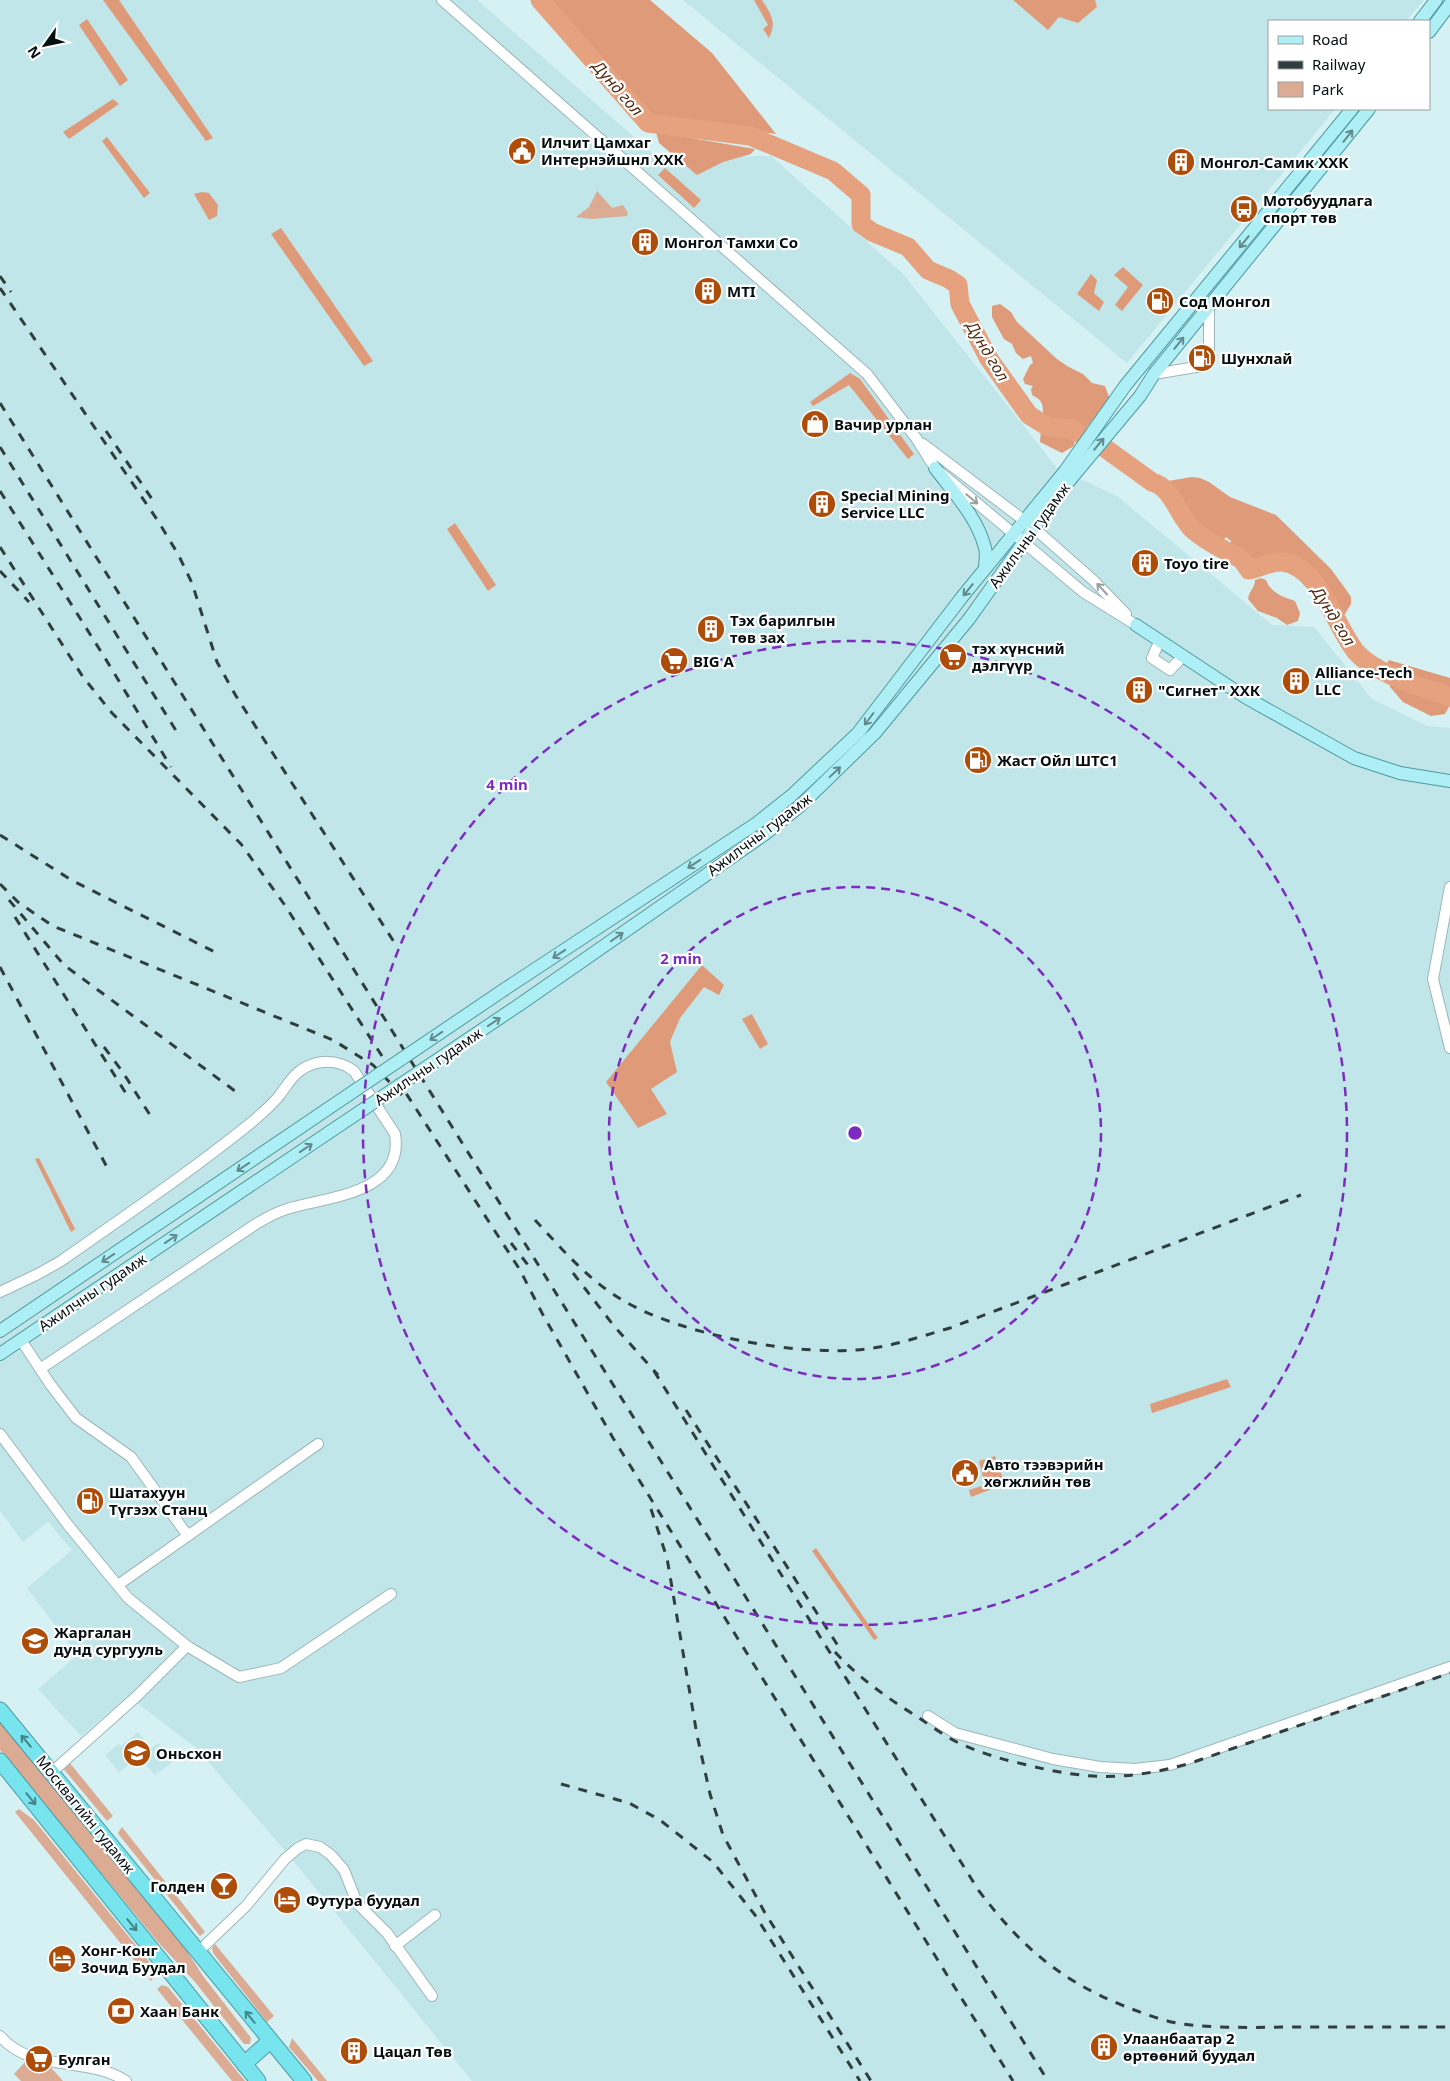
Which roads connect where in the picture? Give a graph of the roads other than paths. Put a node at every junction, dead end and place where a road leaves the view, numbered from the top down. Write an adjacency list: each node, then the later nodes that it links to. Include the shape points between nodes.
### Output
1 (442, 0): 10 (street, via 867,374)
2 (1436, 0): 4 (main road)
3 (1450, 4): 5 (main road)
4 (1421, 20)
5 (1430, 31)
6 (1351, 110): 12 (main road, Ажилчны гудамж, one-way to 12, via 1125,386)
7 (1368, 110): 8 (main road, Ажилчны гудамж, one-way to 7)
8 (1209, 305): 9 (main road, Ажилчны гудамж, one-way to 8); 9 (street, via 1206,362)
9 (1154, 374): 12 (main road, Ажилчны гудамж, one-way to 9, via 1140,396)
10 (916, 438): 11 (street); 13 (street)
11 (935, 468): 14 (street, one-way to 14); 16 (main road, via 980,534 986,550)
12 (1066, 476): 13 (main road, Ажилчны гудамж)
13 (1029, 524): 14 (main road, Ажилчны гудамж); 15 (main road, Ажилчны гудамж); 17 (street, one-way to 13, via 1093,580)
14 (1012, 533): 15 (street); 16 (main road, Ажилчны гудамж)
15 (1024, 542): 17 (street, via 1083,592); 22 (main road, Ажилчны гудамж, one-way to 15, via 875,733 969,619)
16 (985, 568): 21 (main road, Ажилчны гудамж, one-way to 21, via 858,733)
17 (1136, 624): 18 (main road)
18 (1160, 640): 19 (main road); 19 (street, via 1152,658 1170,670)
19 (1183, 656): 20 (main road, via 1245,697 1354,758 1400,773)
20 (1450, 781)
21 (791, 796): 22 (main road); 26 (main road, Ажилчны гудамж, one-way to 26, bridge, via 757,823 505,989)
22 (800, 806): 27 (main road, Ажилчны гудамж, one-way to 22, bridge, via 519,1005 765,834)
23 (1450, 887): 24 (street, via 1433,979)
24 (1450, 1048)
25 (0, 1292): 29 (street, via 61,1262 203,1162 260,1116 301,1070 312,1065 336,1061 354,1071 390,1126 396,1139 395,1154 385,1171 373,1182 344,1196 287,1209 256,1224)
26 (0, 1332)
27 (21, 1340): 28 (main road, Ажилчны гудамж); 29 (street)
28 (0, 1354)
29 (40, 1369): 32 (street, via 76,1418 131,1457)
30 (0, 1434): 33 (street)
31 (318, 1444): 32 (street)
32 (188, 1536): 33 (street)
33 (118, 1585): 35 (street, via 128,1598)
34 (390, 1594): 35 (street, via 287,1664 262,1673 239,1677)
35 (187, 1646): 40 (street)
36 (1450, 1667): 38 (street, via 1170,1765 1135,1769 1053,1759 955,1733)
37 (0, 1710): 40 (highway, Москвагийн гудамж, one-way to 37)
38 (928, 1716)
39 (0, 1761): 47 (highway, one-way to 47)
40 (52, 1772): 43 (highway, Москвагийн гудамж)
41 (435, 1916): 42 (street)
42 (395, 1946): 43 (street, via 387,1933 357,1903 344,1870 331,1855 320,1847 306,1844 285,1859 240,1912); 44 (street)
43 (198, 1952): 46 (highway, Москвагийн гудамж, one-way to 43)
44 (432, 1996)
45 (0, 2036): 48 (street, via 8,2046 23,2054 104,2072)
46 (270, 2041): 47 (highway); 50 (highway, Москвагийн гудамж)
47 (244, 2064): 49 (highway)
48 (126, 2081)
49 (258, 2081)
50 (304, 2081)

